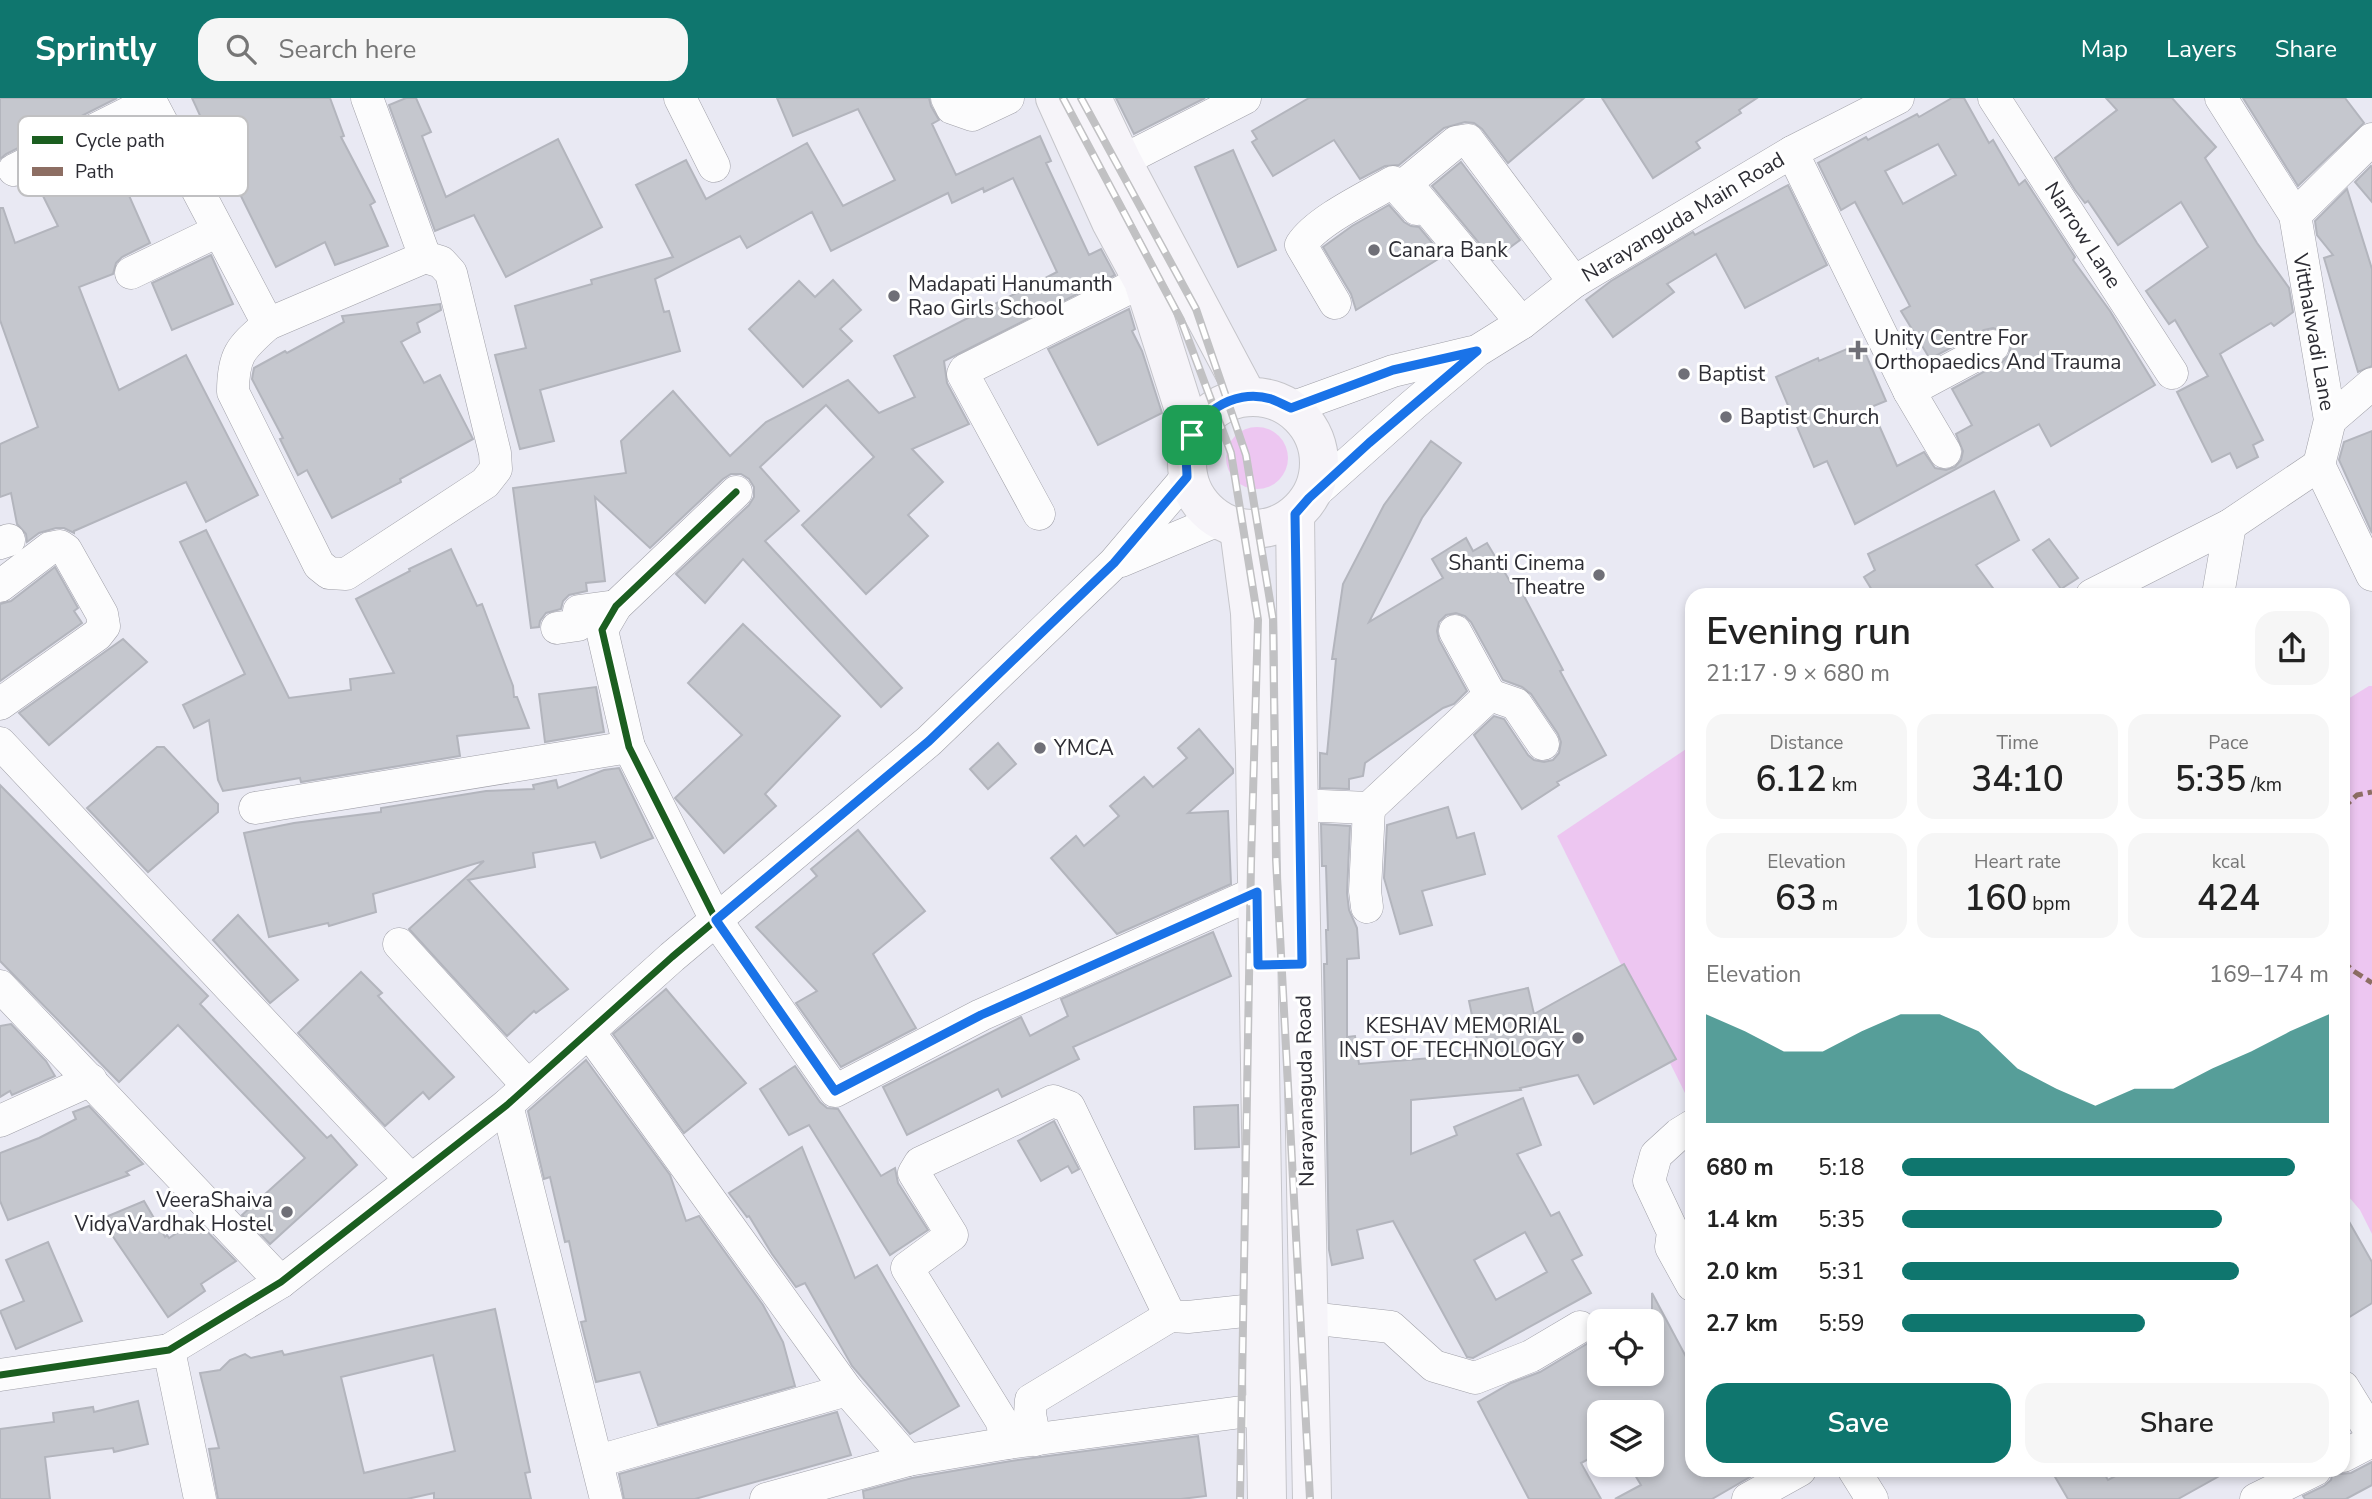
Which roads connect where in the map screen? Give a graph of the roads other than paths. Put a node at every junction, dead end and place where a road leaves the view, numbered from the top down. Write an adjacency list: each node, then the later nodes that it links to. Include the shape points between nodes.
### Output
1 (367, 98): 23 (street)
2 (680, 98): 17 (street)
3 (947, 98): 4 (street, via 952,108 972,115)
4 (1007, 98)
5 (1055, 98): 25 (main road)
6 (1092, 98): 16 (main road)
7 (1245, 98): 16 (street)
8 (1898, 98): 15 (street, Narayanguda Main Road)
9 (1994, 98): 31 (street, Narrow Lane)
10 (2221, 98): 21 (street, Vitthalwadi Lane)
11 (150, 100): 12 (street); 13 (street)
12 (119, 116)
13 (158, 116)
14 (2372, 139): 21 (street)
15 (1792, 152): 26 (street, Narayanguda Main Road); 33 (street)
16 (1122, 161): 34 (main road)
17 (714, 166)
18 (18, 168): 19 (street)
19 (14, 170)
20 (200, 196): 22 (street)
21 (2295, 215): 36 (street, Vitthalwadi Lane)
22 (218, 231): 24 (street); 28 (street)
23 (425, 257): 28 (street); 28 (street, via 441,262 451,273 496,469 485,483 346,574 329,573 318,565 233,392 233,369 243,347)
24 (131, 273)
25 (1143, 281): 37 (main road); 43 (street, via 963,373)
26 (1574, 282): 29 (street, Narayanguda Main Road); 29 (street, via 1468,140 1456,142 1410,180 1411,189)
27 (1335, 303): 29 (street, via 1301,245 1321,225 1393,182 1412,201)
28 (268, 324)
29 (1500, 336): 35 (street, Narayanguda Main Road); 42 (street, Narayanguda Main Road, via 1413,405)
30 (1993, 346): 33 (street)
31 (2172, 373)
32 (2372, 384): 36 (street)
33 (1909, 391): 38 (street)
34 (1247, 396): 35 (main road, via 1270,398); 37 (main road, via 1224,402 1205,416)
35 (1291, 408): 42 (main road, via 1316,439 1320,459 1317,480)
36 (2330, 420): 39 (street, Vitthalwadi Lane)
37 (1192, 435): 40 (main road, via 1186,455)
38 (1945, 452)
39 (2319, 465): 45 (street); 47 (street)
40 (1187, 477): 44 (main road, via 1197,501); 46 (street)
41 (736, 492): 51 (street)
42 (1302, 506): 44 (main road, via 1278,525 1258,530); 59 (main road, Narayanaguda Road)
43 (1039, 514)
44 (1228, 525): 46 (street); 62 (main road, via 1250,613)
45 (2230, 525): 49 (street); 50 (street)
46 (1114, 563): 64 (street, via 929,741)
47 (2372, 575)
48 (0, 586): 55 (street, via 50,548 60,546 102,614 104,626)
49 (2106, 588)
50 (2219, 588)
51 (616, 606): 52 (street, via 579,611 578,625); 57 (street, via 602,630)
52 (557, 628)
53 (1455, 631): 54 (street)
54 (1490, 695): 56 (street, via 1516,704); 61 (street)
55 (0, 704)
56 (1543, 744)
57 (628, 747): 60 (street); 64 (street)
58 (7, 762): 74 (street)
59 (1298, 805): 61 (street); 66 (main road, Narayanaguda Road)
60 (255, 808)
61 (1368, 808): 63 (street)
62 (1257, 892): 64 (street, via 981,1015 835,1091); 67 (main road)
63 (1367, 907)
64 (716, 920): 69 (street)
65 (399, 944): 71 (street)
66 (1302, 964): 67 (main road); 79 (main road, Narayanaguda Road)
67 (1258, 965): 77 (main road)
68 (0, 986): 70 (street)
69 (589, 1032): 71 (street); 83 (street)
70 (90, 1080): 72 (street); 76 (street)
71 (517, 1095): 74 (street); 91 (street)
72 (0, 1121)
73 (1685, 1130): 75 (street, via 1656,1156 1649,1181 1673,1232 1671,1247)
74 (410, 1179): 76 (street)
75 (1685, 1272)
76 (281, 1282): 81 (street)
77 (1263, 1308): 78 (street); 85 (main road)
78 (1170, 1316): 87 (street, via 1031,1401); 87 (street, via 1069,1107 1053,1101 920,1163 914,1173 952,1235 907,1268 1001,1420)
79 (1309, 1318): 80 (street, via 1391,1327 1434,1366 1475,1378 1531,1356); 99 (main road, Narayanaguda Road)
80 (1580, 1327)
81 (169, 1350): 82 (street); 95 (street)
82 (0, 1375)
83 (846, 1390): 90 (street); 91 (street)
84 (2350, 1398): 86 (street)
85 (1264, 1409): 87 (street); 98 (main road)
86 (2372, 1434)
87 (1021, 1441): 90 (street)
88 (2372, 1441): 89 (street)
89 (2350, 1452)
90 (908, 1460): 97 (street)
91 (597, 1461): 96 (street)
92 (1786, 1477): 100 (street)
93 (1858, 1477): 101 (street)
94 (2301, 1477): 102 (street)
95 (200, 1499)
96 (606, 1499)
97 (766, 1499)
98 (1267, 1499)
99 (1312, 1499)
100 (1748, 1499)
101 (1872, 1499)
102 (2256, 1499)

